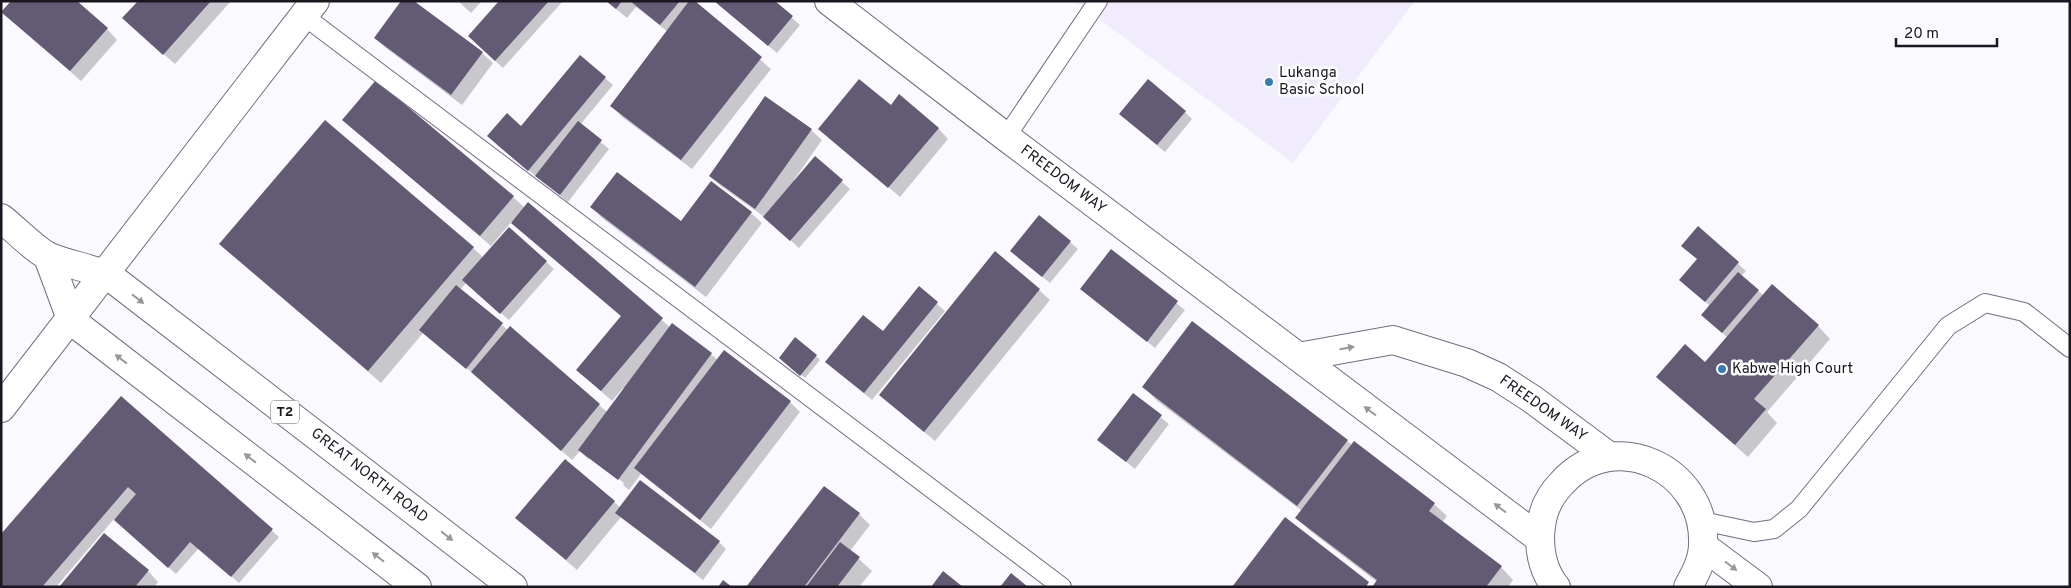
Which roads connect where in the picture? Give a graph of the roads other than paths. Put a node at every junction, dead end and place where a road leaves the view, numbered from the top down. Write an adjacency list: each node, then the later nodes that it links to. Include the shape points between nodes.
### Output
1 (829, 1): 4 (main road, FREEDOM WAY)
2 (1098, 1): 4 (lane)
3 (309, 8): 7 (main road); 17 (lane)
4 (1006, 137): 10 (main road, FREEDOM WAY)
5 (1, 218): 6 (main road, GREAT NORTH ROAD / T2)
6 (48, 256): 7 (main road, GREAT NORTH ROAD / T2); 8 (main road)
7 (104, 274): 8 (main road); 16 (main road, GREAT NORTH ROAD / T2, one-way to 16)
8 (71, 319): 11 (main road); 15 (main road, one-way to 8)
9 (2070, 348): 13 (lane, via 2024,312 1985,304 1948,326 1799,509 1774,529)
10 (1298, 357): 12 (main road, FREEDOM WAY, one-way to 12, via 1393,340 1467,363 1498,377 1532,399); 14 (main road, FREEDOM WAY, one-way to 10)
11 (1, 408)
12 (1610, 457): 13 (main road, via 1634,458 1658,465 1678,479 1693,498); 14 (main road, via 1588,463 1568,476 1552,493 1543,514)
13 (1702, 533): 19 (main road, via 1698,568); 20 (main road, one-way to 20)
14 (1539, 538): 18 (main road, via 1542,560)
15 (417, 587)
16 (513, 587)
17 (1062, 587)
18 (1556, 587)
19 (1688, 587)
20 (1758, 587)

